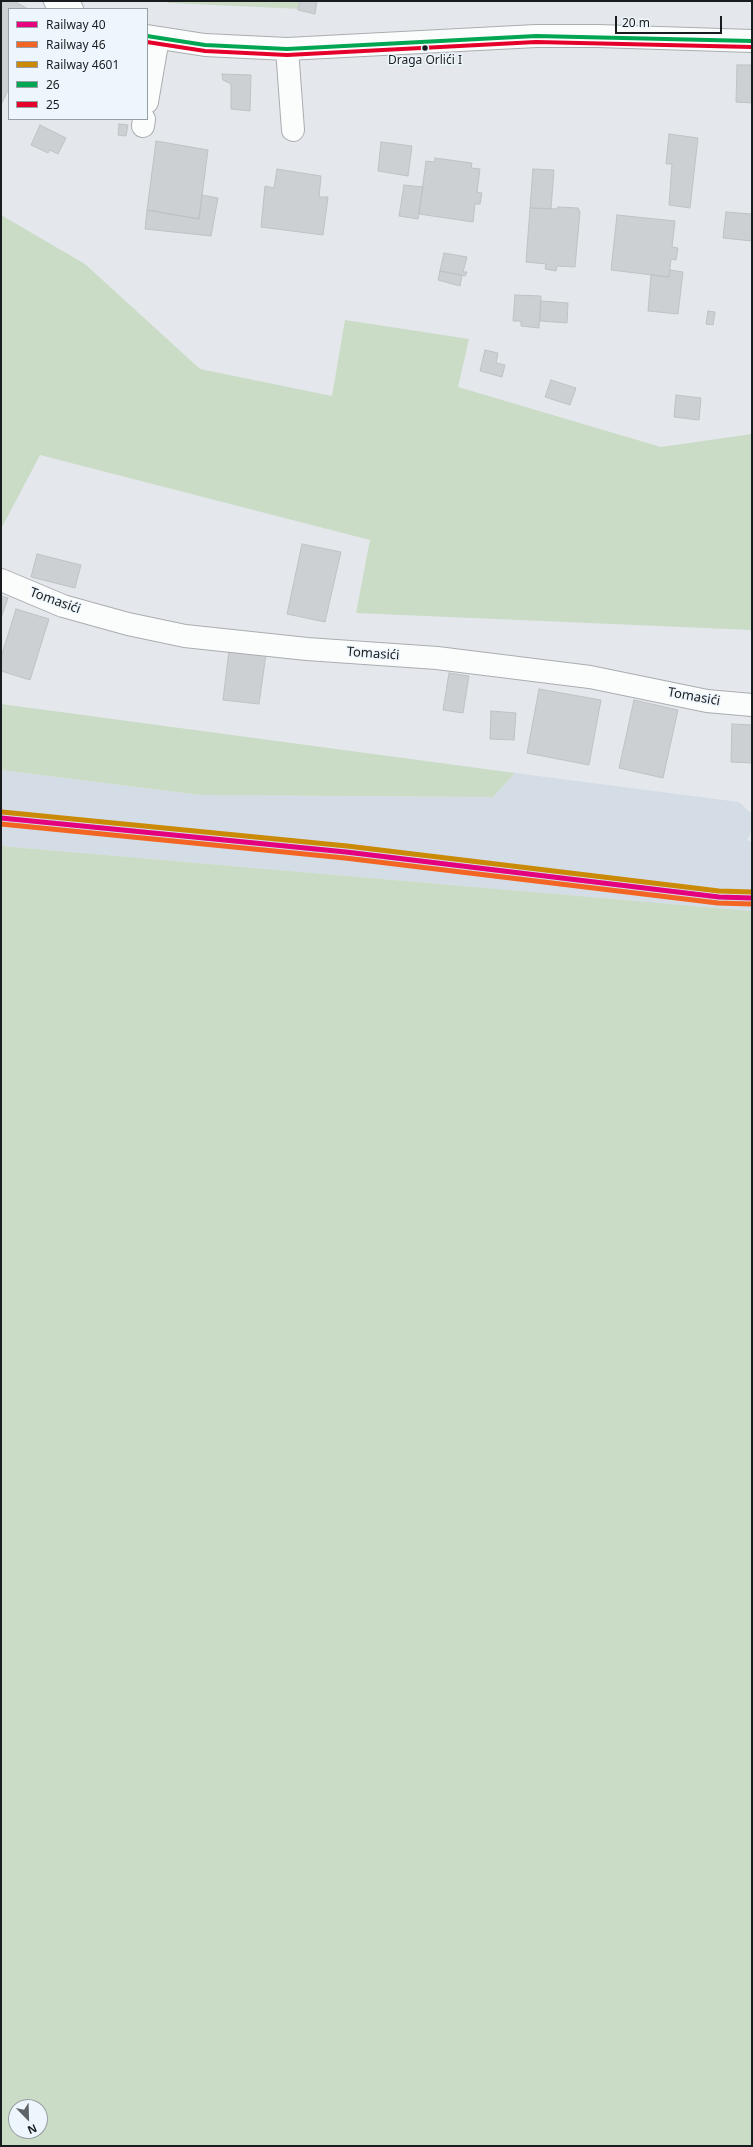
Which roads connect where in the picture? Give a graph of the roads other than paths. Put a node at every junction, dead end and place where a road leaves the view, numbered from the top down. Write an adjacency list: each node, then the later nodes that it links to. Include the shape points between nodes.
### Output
1 (55, 1): 2 (street)
2 (70, 8)
3 (152, 37): 5 (street, via 205,45); 6 (street)
4 (752, 41): 5 (street, via 536,36)
5 (287, 49): 7 (street)
6 (148, 89)
7 (293, 130)
8 (1, 580): 9 (street, Tomasići, via 63,606 185,636 307,649 445,659 590,677 707,701)
9 (752, 705)

